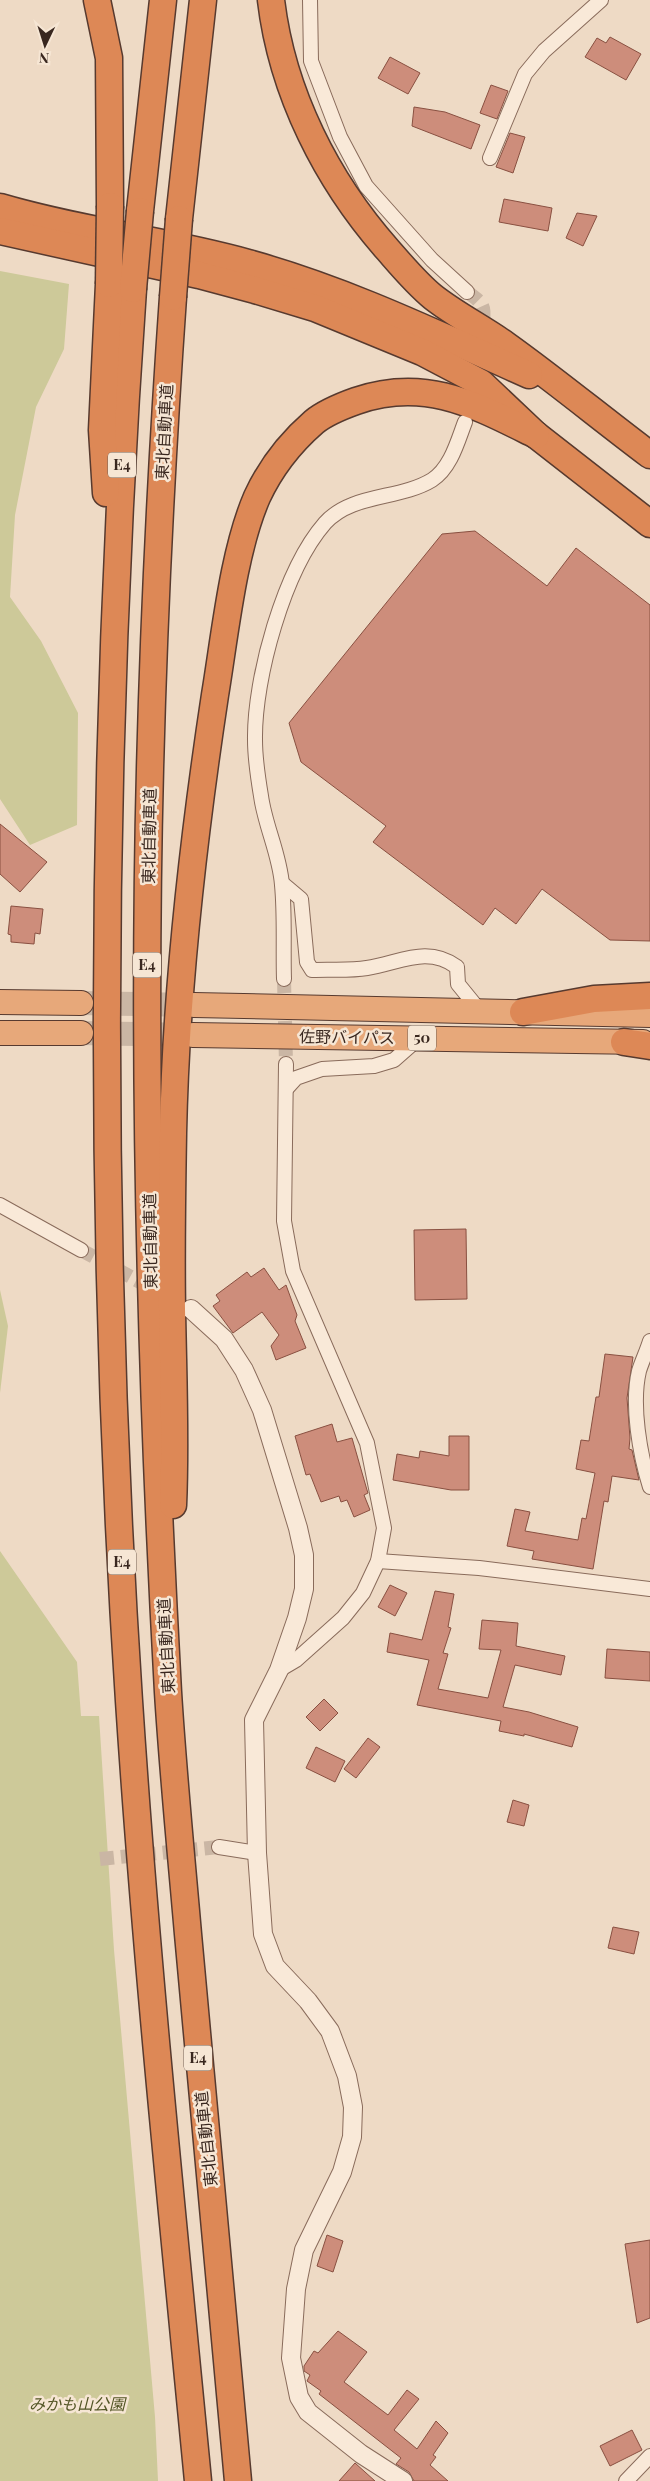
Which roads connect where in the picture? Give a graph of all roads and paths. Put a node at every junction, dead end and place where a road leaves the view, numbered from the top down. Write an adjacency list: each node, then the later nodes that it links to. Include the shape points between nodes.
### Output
1 (97, 0): 10 (highway, bridge, via 109,58 110,206)
2 (163, 0): 10 (highway, bridge, via 140,211)
3 (203, 0): 42 (highway, 東北自動車道 / E4, bridge, via 179,219 153,643 147,969 151,1313)
4 (271, 0): 12 (highway, via 278,43 307,125 333,175 367,226 432,296 504,344)
5 (310, 0): 11 (street, via 311,61 340,137 366,186 432,260)
6 (601, 0): 7 (street, via 544,51 525,74)
7 (490, 158)
8 (0, 207): 12 (highway, via 200,250 287,274 371,304)
9 (0, 231): 14 (highway, via 200,275 315,308 422,352 481,382)
10 (121, 287): 47 (highway, E4, via 102,430 114,641 106,966 116,1453 138,1825)
11 (466, 292)
12 (564, 391): 15 (highway)
13 (465, 422): 17 (street, via 450,459 433,480 348,506 325,522 304,554 284,596 266,661 255,740 261,798)
14 (536, 435): 16 (highway); 42 (highway, via 473,404 441,395 407,391 376,394 317,420 291,445 258,497 246,530 210,729 182,973 173,1130 172,1306 176,1452)
15 (650, 455)
16 (650, 524)
17 (282, 883): 18 (street); 23 (street, via 301,899 307,962 312,970 366,968 421,956 445,958 457,967 458,984)
18 (284, 979)
19 (650, 996): 24 (highway, via 594,999)
20 (0, 1002): 21 (highway)
21 (81, 1003)
22 (194, 1005): 23 (highway, 佐野バイパス / 50)
23 (480, 1011): 24 (highway, 佐野バイパス / 50)
24 (523, 1012): 25 (highway, 佐野バイパス / 50)
25 (650, 1015)
26 (0, 1033): 27 (highway)
27 (81, 1033)
28 (193, 1035): 29 (highway, 佐野バイパス / 50)
29 (419, 1038): 30 (highway, 佐野バイパス / 50); 34 (street, via 394,1060 374,1066 322,1069 296,1078)
30 (624, 1042): 31 (highway, 佐野バイパス / 50); 32 (highway)
31 (650, 1042)
32 (650, 1046)
33 (286, 1064): 34 (street)
34 (286, 1090): 40 (street, via 284,1221 294,1271 367,1443 384,1528)
35 (0, 1205): 36 (street)
36 (81, 1250)
37 (191, 1309): 43 (street, via 224,1338 244,1370 262,1410 298,1528 304,1555 304,1589)
38 (650, 1342): 39 (street, via 639,1371 637,1398 641,1451)
39 (650, 1487)
40 (378, 1561): 41 (street, via 479,1568); 43 (street, via 363,1593 343,1618 296,1660)
41 (650, 1588)
42 (165, 1634): 48 (highway, 東北自動車道 / E4, via 182,1870)
43 (279, 1670): 45 (street, via 254,1720)
44 (219, 1847): 45 (street)
45 (257, 1853): 49 (street, via 264,1934 274,1966 330,2031 347,2076 353,2107 352,2137 342,2172 304,2250 296,2290 291,2358 299,2397 308,2412 361,2454)
46 (650, 2456): 50 (street)
47 (198, 2481)
48 (238, 2481)
49 (403, 2481)
50 (626, 2481)

